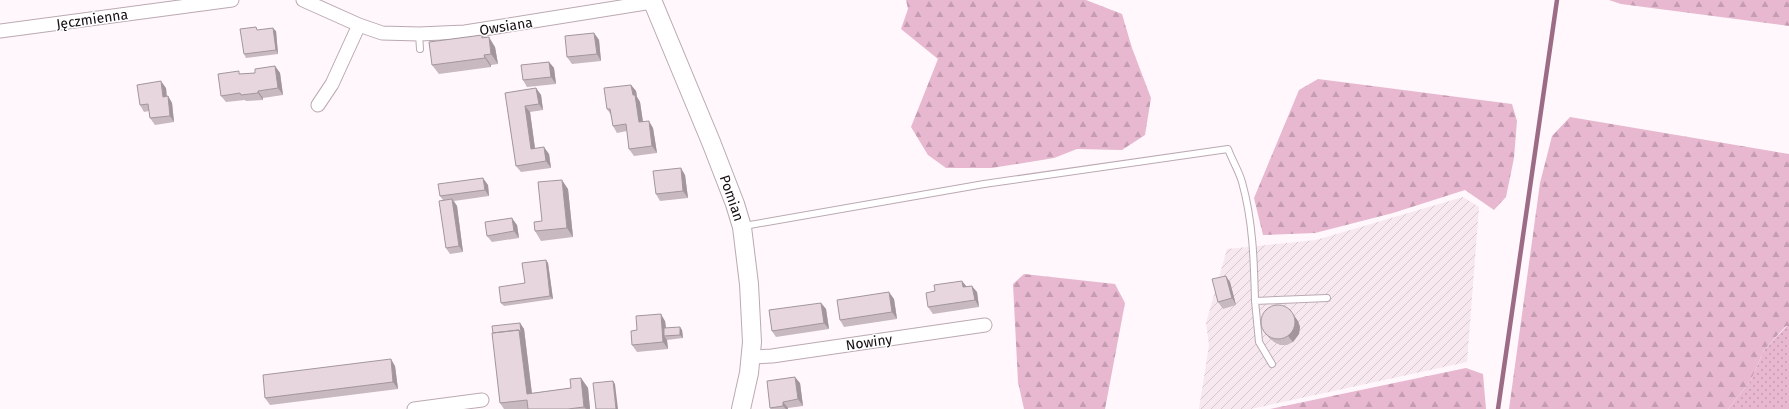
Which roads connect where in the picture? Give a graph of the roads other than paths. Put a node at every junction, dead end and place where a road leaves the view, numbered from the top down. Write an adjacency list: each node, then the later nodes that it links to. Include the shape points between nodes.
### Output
1 (232, 0): 5 (street, Jęczmienna)
2 (303, 0): 4 (street)
3 (652, 1): 6 (street, Owsiana, via 465,32); 9 (street, Pomian, via 722,169)
4 (360, 25): 6 (street, Owsiana, via 382,33); 8 (street, via 332,84)
5 (0, 31)
6 (419, 34): 7 (lane)
7 (420, 49)
8 (318, 105)
9 (742, 227): 11 (lane, via 984,184 1228,149 1242,182 1250,222 1254,249); 13 (street, Pomian, via 749,284)
10 (1327, 298): 11 (lane)
11 (1255, 301): 14 (lane, via 1258,342)
12 (985, 325): 13 (street, Nowiny)
13 (752, 357): 17 (street, Pomian)
14 (1272, 364)
15 (482, 400): 16 (street)
16 (414, 409)
17 (741, 409)

